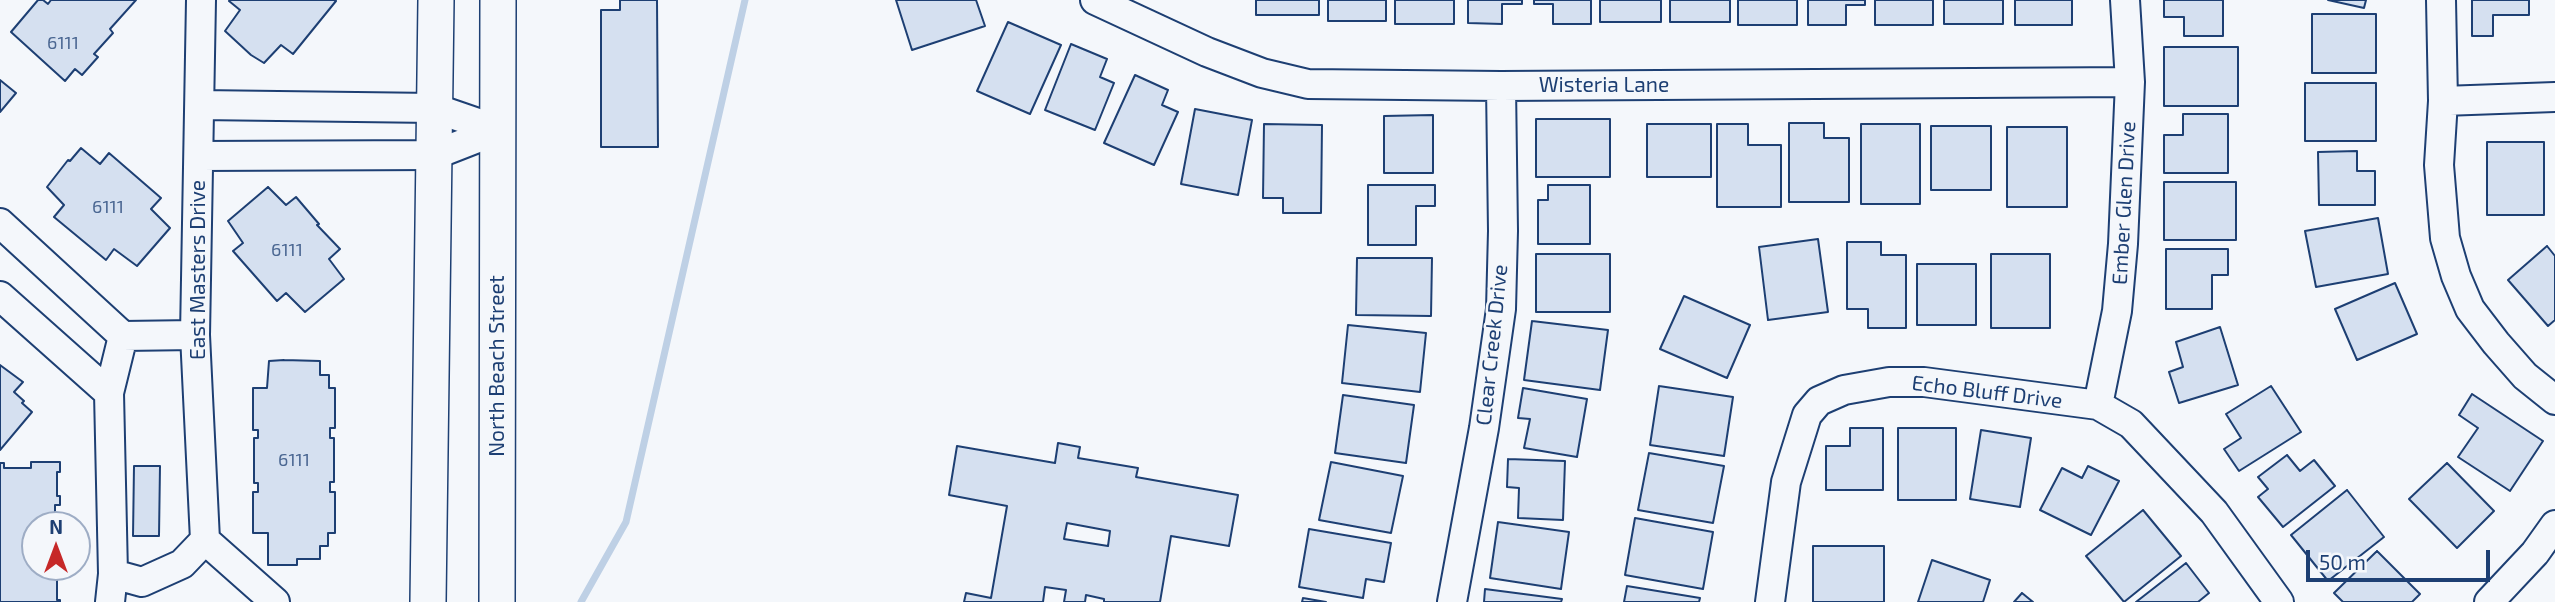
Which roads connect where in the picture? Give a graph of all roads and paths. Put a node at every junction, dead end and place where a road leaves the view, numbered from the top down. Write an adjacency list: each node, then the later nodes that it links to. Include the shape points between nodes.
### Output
1 (201, 0): 11 (street, East Masters Drive)
2 (436, 0): 12 (main road)
3 (498, 0): 13 (main road, North Beach Street)
4 (1095, 0): 8 (street, Wisteria Lane, via 1207,52 1308,84)
5 (2125, 0): 7 (street, Ember Glen Drive)
6 (2441, 0): 10 (street)
7 (2130, 82): 8 (street, Wisteria Lane); 22 (street, Ember Glen Drive, via 2117,311)
8 (1501, 86): 30 (street, Clear Creek Drive, via 1501,309)
9 (2555, 97): 10 (street)
10 (2443, 101): 21 (street, via 2439,165 2445,238 2456,276 2470,309 2496,343 2525,376)
11 (200, 105): 12 (street); 15 (street, East Masters Drive)
12 (435, 108): 13 (street); 14 (main road)
13 (498, 130): 14 (street); 29 (main road, North Beach Street)
14 (434, 155): 15 (street); 28 (main road)
15 (199, 156): 18 (street, East Masters Drive)
16 (0, 223): 19 (street)
17 (0, 296): 20 (street)
18 (195, 335): 19 (street); 24 (street, East Masters Drive)
19 (123, 336): 20 (street)
20 (109, 393): 25 (street)
21 (2555, 400)
22 (2098, 405): 31 (street, Echo Bluff Drive, via 1924,382 1872,384 1819,401 1807,415 1786,482); 32 (street, Echo Bluff Drive, via 2131,424 2214,512)
23 (2555, 525): 33 (street)
24 (205, 540): 25 (street, via 182,564 142,582); 27 (street)
25 (113, 574): 26 (street)
26 (110, 602)
27 (275, 602)
28 (428, 602)
29 (496, 602)
30 (1452, 602)
31 (1770, 602)
32 (2279, 602)
33 (2488, 602)

